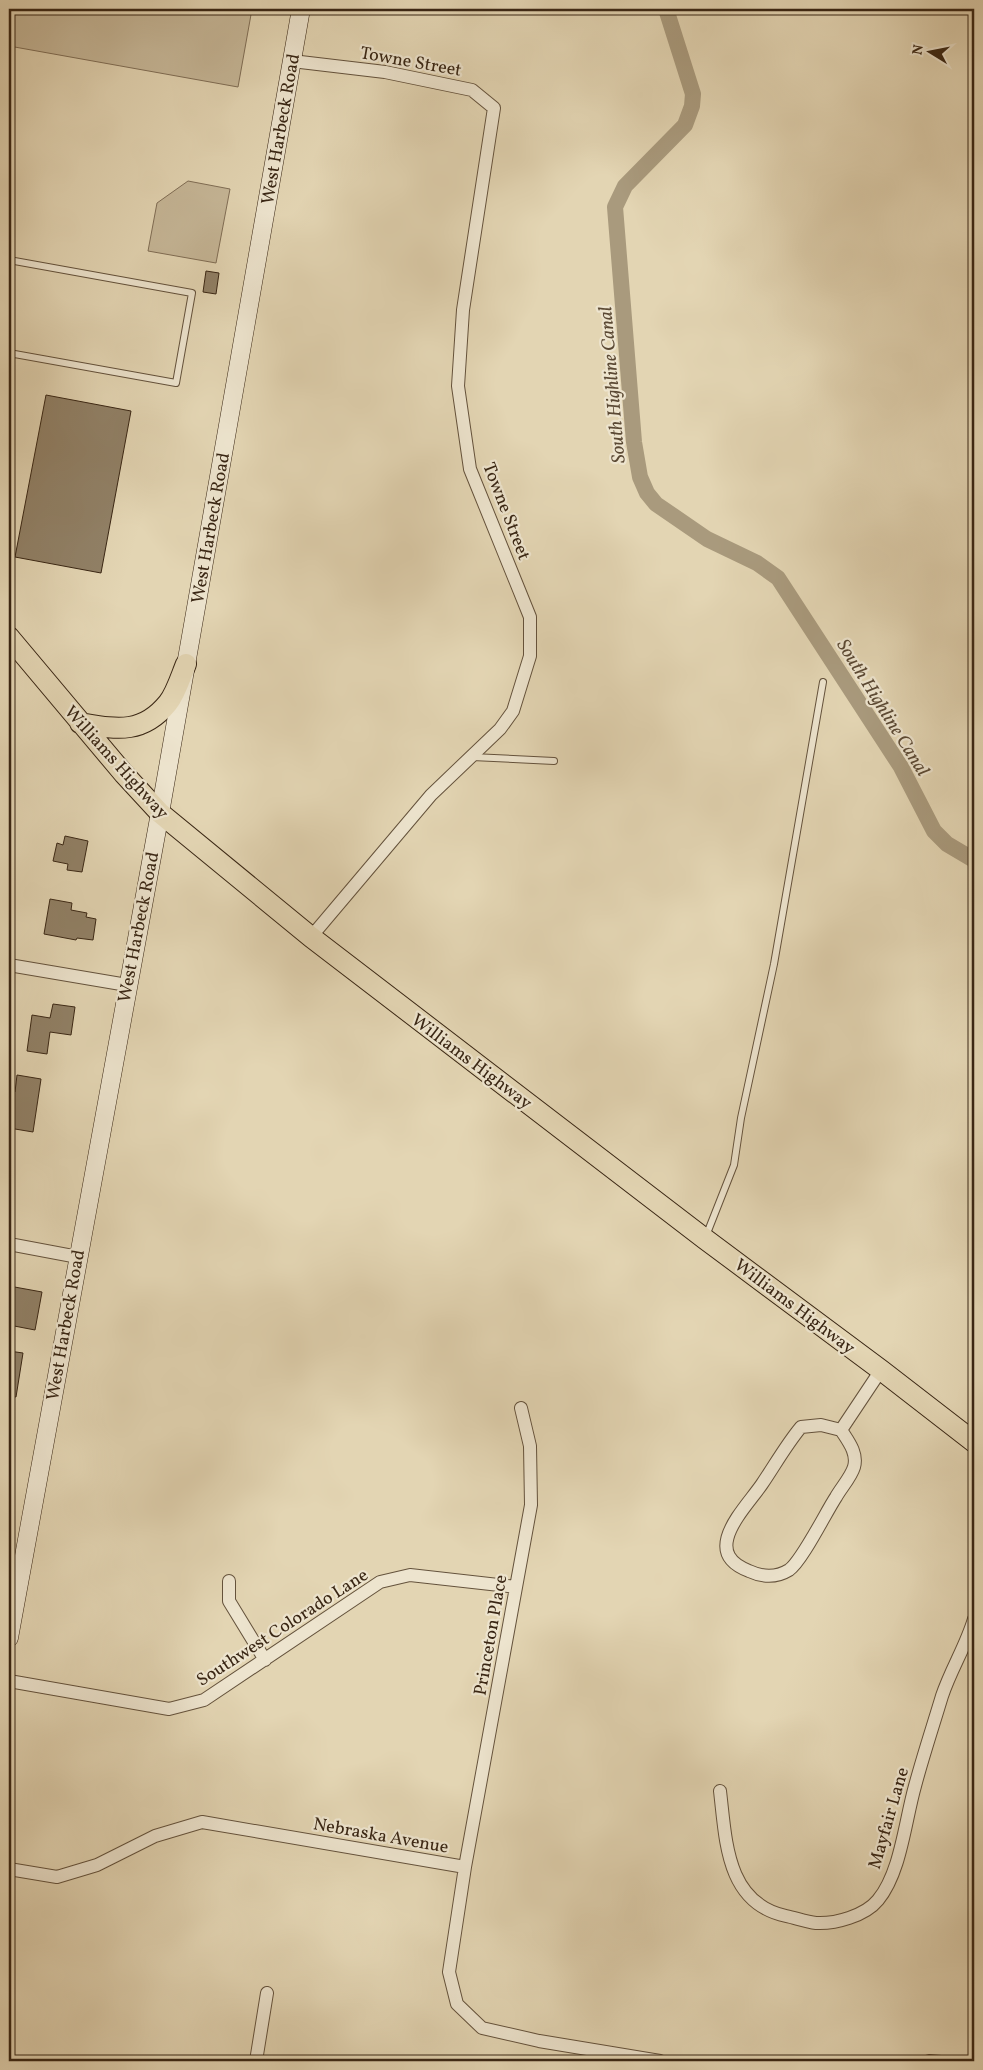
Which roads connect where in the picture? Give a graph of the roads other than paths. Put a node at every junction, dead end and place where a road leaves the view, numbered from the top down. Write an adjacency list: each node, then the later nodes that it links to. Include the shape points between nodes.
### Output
1 (301, 9): 2 (street, West Harbeck Road)
2 (292, 61): 7 (street, West Harbeck Road); 10 (street, Towne Street, via 385,72 472,90 494,108 463,310 458,386 470,469 530,617 530,656 513,711 500,729)
3 (9, 260): 4 (lane, via 192,293 176,383)
4 (10, 353): 5 (lane)
5 (9, 372)
6 (9, 636): 9 (main road, Williams Highway)
7 (186, 664): 9 (main road, via 169,703 143,725 114,729); 12 (street, West Harbeck Road)
8 (823, 682): 16 (lane, via 774,964 734,1165)
9 (80, 723): 12 (main road, Williams Highway)
10 (470, 757): 11 (lane); 13 (street, Towne Street, via 431,795)
11 (554, 761)
12 (160, 813): 13 (main road, Williams Highway); 15 (street, West Harbeck Road)
13 (311, 937): 16 (main road, Williams Highway)
14 (9, 965): 15 (street)
15 (127, 985): 18 (street, West Harbeck Road)
16 (704, 1239): 19 (main road, Williams Highway)
17 (9, 1244): 18 (street)
18 (78, 1256): 26 (street, West Harbeck Road, via 16,1581)
19 (881, 1370): 21 (street); 22 (main road, Williams Highway)
20 (521, 1408): 24 (street, Princeton Place, via 530,1446 531,1505)
21 (841, 1430): 21 (street, via 821,1425 801,1427 786,1444 733,1522 726,1543 728,1556 741,1568 758,1575 773,1576 790,1569 810,1542 854,1467 854,1449)
22 (972, 1438)
23 (229, 1581): 27 (street, via 229,1601)
24 (516, 1587): 27 (street, Southwest Colorado Lane, via 410,1575 380,1582); 30 (street, Princeton Place)
25 (974, 1619): 29 (street, Mayfair Lane, via 943,1693 914,1787 893,1872 877,1901 853,1918 816,1923 769,1912 741,1887 728,1853)
26 (9, 1638)
27 (265, 1660): 28 (street, Southwest Colorado Lane, via 204,1700 169,1709)
28 (9, 1681)
29 (720, 1791)
30 (465, 1867): 31 (street, Nebraska Avenue, via 202,1822 155,1836 97,1865 57,1877); 34 (street, Nebraska Avenue, via 449,1972 457,2004 482,2028)
31 (9, 1869)
32 (267, 1993): 33 (street)
33 (256, 2061)
34 (660, 2061)
35 (919, 2061): 36 (lane, via 929,2058)
36 (966, 2061)

